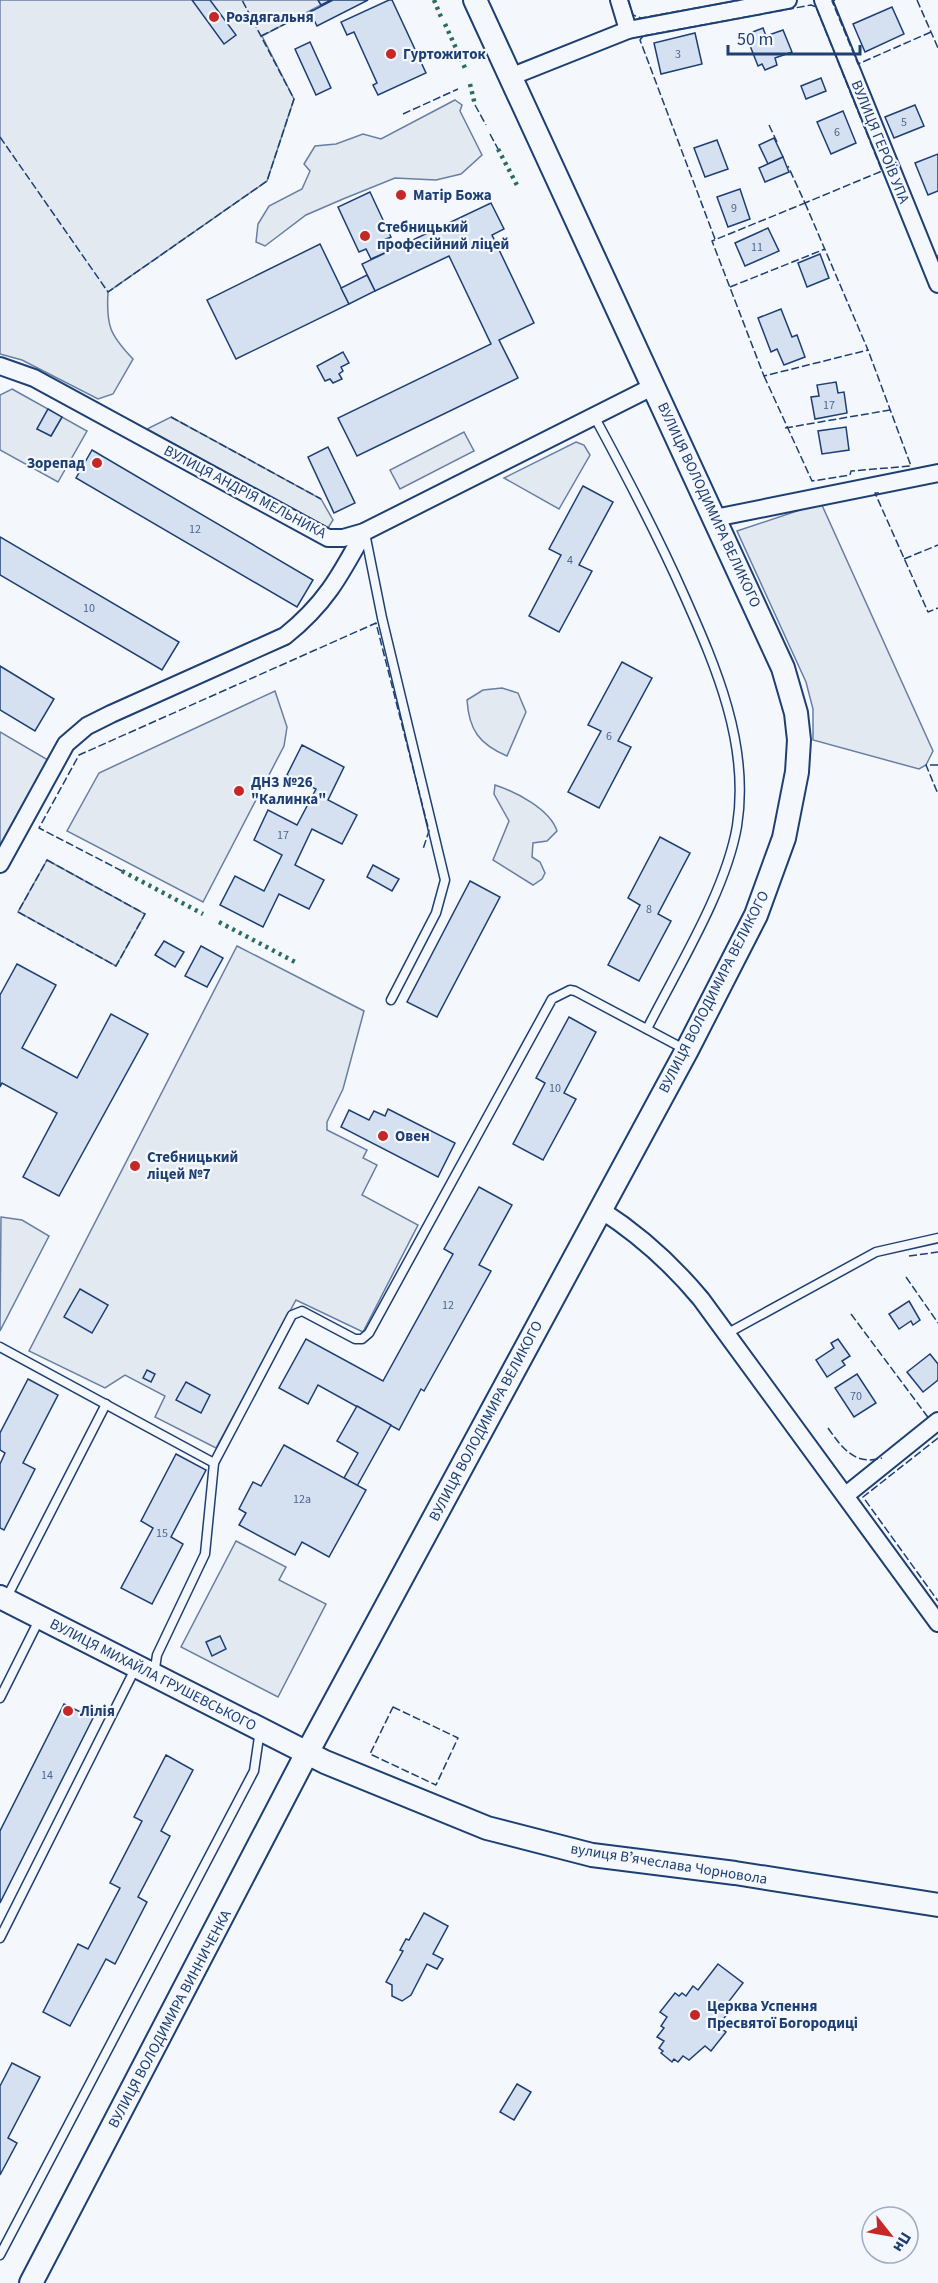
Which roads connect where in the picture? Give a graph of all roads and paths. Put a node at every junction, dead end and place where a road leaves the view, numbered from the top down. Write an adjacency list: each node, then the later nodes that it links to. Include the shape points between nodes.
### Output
1 (475, 0): 6 (street, ВУЛИЦЯ ВОЛОДИМИРА ВЕЛИКОГО)
2 (619, 0): 5 (street)
3 (788, 0): 5 (street)
4 (823, 0): 7 (street, ВУЛИЦЯ ГЕРОЇВ УПА)
5 (628, 30): 6 (street)
6 (510, 77): 9 (street, ВУЛИЦЯ ВОЛОДИМИРА ВЕЛИКОГО)
7 (938, 284)
8 (0, 366): 13 (street, ВУЛИЦЯ АНДРІЯ МЕЛЬНИКА, via 34,378 328,538)
9 (654, 386): 10 (street, ВУЛИЦЯ АНДРІЯ МЕЛЬНИКА); 12 (street, ВУЛИЦЯ ВОЛОДИМИРА ВЕЛИКОГО)
10 (594, 416): 13 (street, ВУЛИЦЯ АНДРІЯ МЕЛЬНИКА); 16 (lane, via 669,562 713,662 734,727 739,777 736,826 724,868)
11 (938, 473): 12 (street)
12 (715, 518): 17 (street, ВУЛИЦЯ ВОЛОДИМИРА ВЕЛИКОГО, via 783,668 799,740 792,805 773,874)
13 (364, 532): 14 (street, via 332,590 309,617 285,636 77,733 66,744); 15 (lane, via 445,880 436,913)
14 (0, 864)
15 (391, 1000)
16 (646, 1029): 17 (lane); 24 (lane, via 575,991 552,999 369,1333 355,1339 302,1311 296,1312)
17 (687, 1050): 18 (street, ВУЛИЦЯ ВОЛОДИМИРА ВЕЛИКОГО)
18 (601, 1210): 20 (street, via 633,1230 673,1265); 32 (street, ВУЛИЦЯ ВОЛОДИМИРА ВЕЛИКОГО)
19 (938, 1238): 20 (lane, via 876,1252)
20 (728, 1333): 25 (street)
21 (0, 1347): 22 (lane)
22 (106, 1404): 24 (lane); 26 (lane)
23 (938, 1421): 25 (street)
24 (214, 1463): 29 (lane, via 205,1554 157,1655)
25 (846, 1495): 28 (street)
26 (3, 1598): 27 (street, ВУЛИЦЯ МИХАЙЛА ГРУШЕВСЬКОГО)
27 (40, 1617): 29 (street, ВУЛИЦЯ МИХАЙЛА ГРУШЕВСЬКОГО); 30 (lane)
28 (938, 1623)
29 (145, 1671): 31 (street, ВУЛИЦЯ МИХАЙЛА ГРУШЕВСЬКОГО); 34 (lane)
30 (0, 1698)
31 (260, 1729): 32 (street, ВУЛИЦЯ МИХАЙЛА ГРУШЕВСЬКОГО); 35 (lane, via 254,1771)
32 (307, 1753): 33 (street, вулиця Вʼячеслава Чорновола, via 487,1828 592,1856); 36 (street, ВУЛИЦЯ ВОЛОДИМИРА ВИННИЧЕНКА)
33 (938, 1905)
34 (0, 1938)
35 (0, 2255)
36 (31, 2283)

